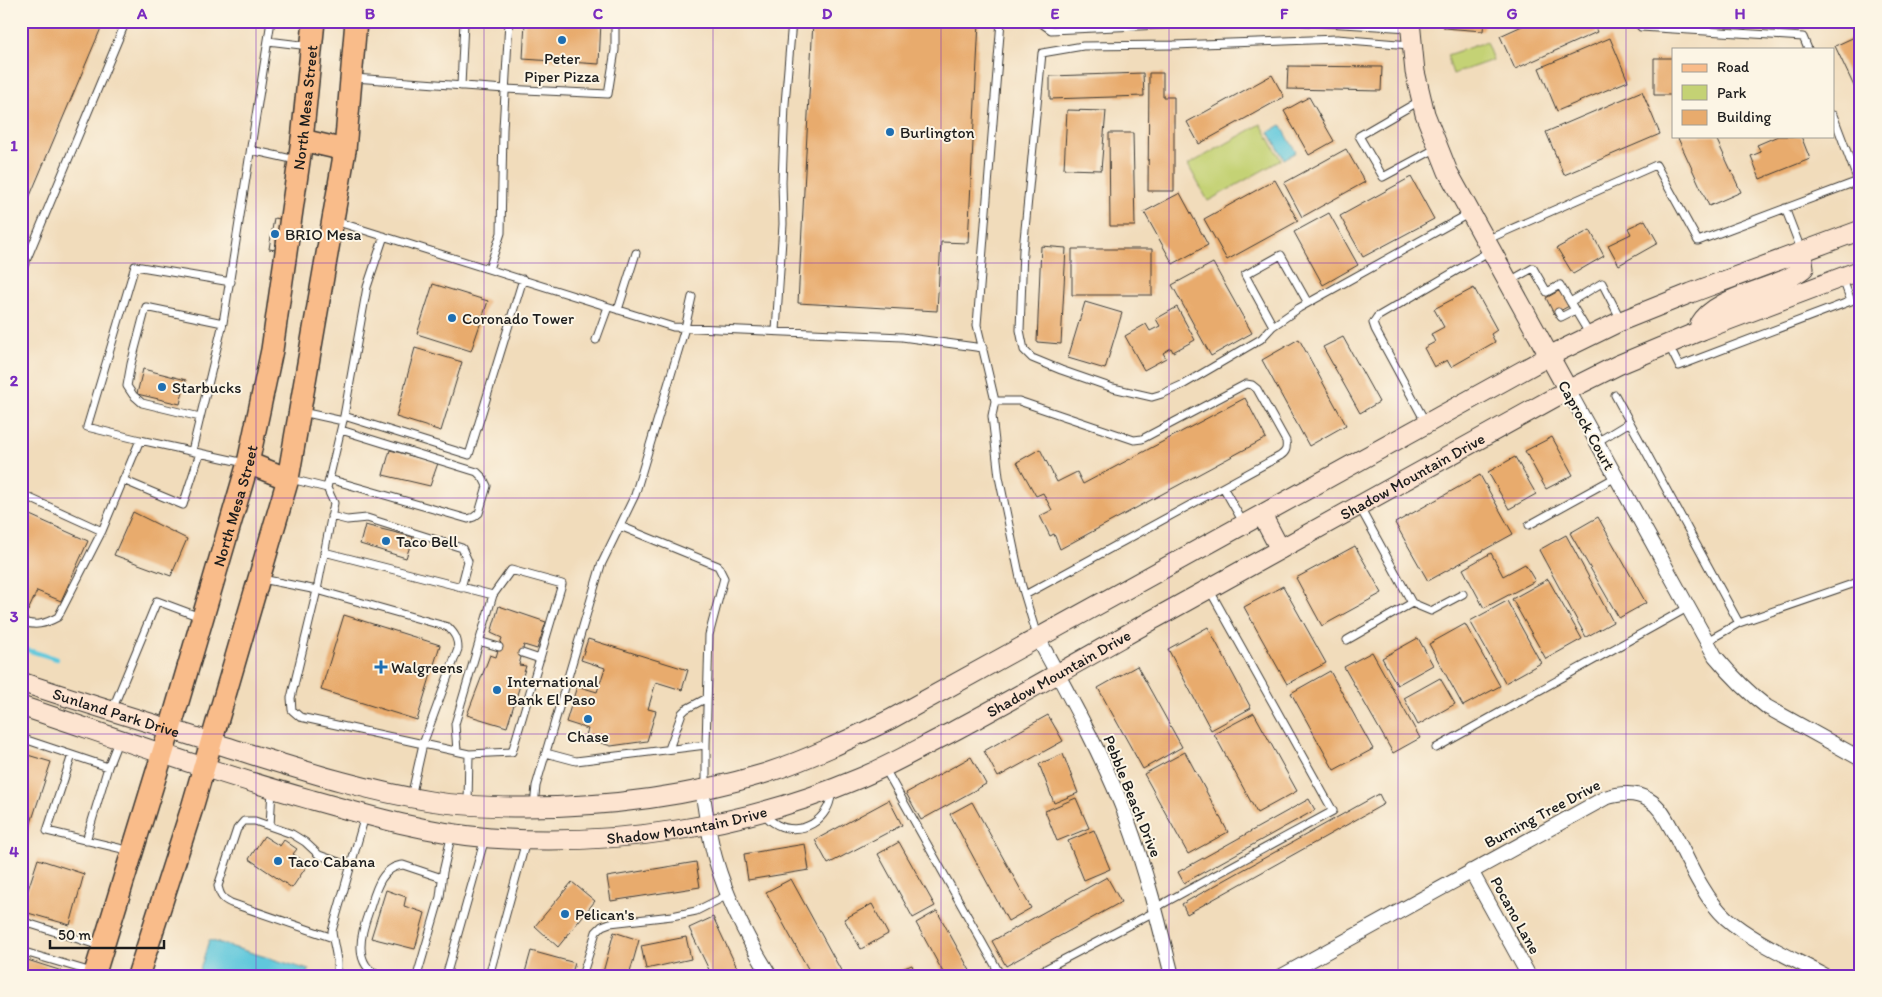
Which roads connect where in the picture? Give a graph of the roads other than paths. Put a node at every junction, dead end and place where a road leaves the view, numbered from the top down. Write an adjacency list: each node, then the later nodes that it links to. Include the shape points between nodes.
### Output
1 (126, 21): 38 (lane)
2 (271, 21): 15 (lane)
3 (314, 21): 16 (main road, North Mesa Street)
4 (356, 21): 18 (main road)
5 (464, 21): 19 (lane)
6 (509, 21): 20 (lane)
7 (615, 21): 20 (lane, via 608,94)
8 (792, 21): 55 (lane, via 785,104 783,224)
9 (1001, 21): 59 (lane, via 977,325)
10 (1041, 21): 11 (lane, via 1051,30)
11 (1246, 21)
12 (1293, 21): 14 (lane)
13 (1636, 21): 17 (lane, via 1641,27 1804,37)
14 (1410, 32): 21 (main road, Caprock Court); 52 (lane, via 1337,39 1083,46 1042,53 1023,250 1020,330 1024,350 1032,358 1062,370 1113,388 1152,397 1184,384 1226,360 1261,339)
15 (268, 41): 16 (lane); 24 (lane)
16 (312, 46): 25 (main road, North Mesa Street)
17 (1808, 48)
18 (351, 78): 19 (lane); 26 (main road)
19 (461, 86): 20 (lane)
20 (505, 89): 36 (lane, via 500,233)
21 (1422, 100): 23 (main road, Caprock Court); 23 (lane, via 1359,136 1383,177)
22 (1834, 118): 27 (lane)
23 (1437, 148): 29 (main road, Caprock Court)
24 (251, 150): 25 (lane); 41 (lane)
25 (300, 150): 26 (main road); 74 (main road, North Mesa Street, via 272,350)
26 (345, 150): 30 (main road)
27 (1859, 180): 28 (lane)
28 (1785, 208): 33 (lane, via 1698,241 1656,165); 34 (lane)
29 (1470, 213): 33 (main road, Caprock Court); 45 (lane)
30 (333, 220): 32 (lane); 64 (main road)
31 (1861, 230): 34 (main road, Shadow Mountain Drive)
32 (384, 236): 36 (lane); 66 (lane, via 367,287)
33 (1488, 245): 42 (main road, Caprock Court); 68 (lane, via 1377,317 1373,323)
34 (1802, 252): 50 (main road, Shadow Mountain Drive); 54 (main road, via 1804,268 1794,277 1720,306 1704,318 1700,324)
35 (636, 253): 47 (lane)
36 (489, 269): 40 (lane)
37 (1861, 270): 39 (main road, Shadow Mountain Drive)
38 (21, 273)
39 (1842, 276): 54 (main road, Shadow Mountain Drive); 58 (lane, via 1851,301 1679,366)
40 (523, 279): 46 (lane); 66 (lane, via 469,455)
41 (231, 282): 51 (lane); 70 (lane, via 135,266 87,427)
42 (1508, 282): 44 (lane, via 1534,268 1548,294 1560,285); 60 (main road, Caprock Court)
43 (692, 297): 53 (lane)
44 (1570, 302): 48 (lane); 50 (lane, via 1602,284)
45 (1308, 303): 52 (lane); 52 (lane, via 1281,255 1245,275)
46 (608, 306): 47 (lane); 57 (lane)
47 (618, 310): 53 (lane)
48 (1575, 310): 49 (lane, via 1561,317); 56 (lane)
49 (1558, 312)
50 (1621, 321): 56 (main road, Shadow Mountain Drive)
51 (223, 323): 65 (lane); 65 (lane, via 146,307 131,364 127,386 142,403)
52 (1273, 326)
53 (685, 328): 55 (lane); 86 (lane, via 635,495)
54 (1702, 330): 58 (main road, Shadow Mountain Drive)
55 (776, 331): 59 (lane, via 902,337)
56 (1591, 336): 60 (main road, Shadow Mountain Drive)
57 (596, 340)
58 (1668, 344): 61 (main road, Shadow Mountain Drive)
59 (982, 348): 63 (lane)
60 (1549, 356): 61 (main road, Caprock Court); 68 (main road, Shadow Mountain Drive)
61 (1568, 390): 71 (street, Caprock Court); 82 (main road, Shadow Mountain Drive)
62 (1615, 395): 67 (lane)
63 (995, 401): 79 (lane, via 1019,401 1134,440 1142,439 1235,389 1252,385 1286,441 1287,448 1280,456); 96 (lane, via 992,416 999,477)
64 (300, 411): 66 (lane); 76 (main road)
65 (200, 417): 72 (lane)
66 (343, 418): 69 (lane)
67 (1630, 422): 71 (lane); 103 (lane)
68 (1426, 424): 83 (main road, Shadow Mountain Drive)
69 (341, 430): 77 (lane); 77 (lane, via 477,472 487,486 479,513 468,519)
70 (140, 440): 72 (lane); 78 (lane)
71 (1597, 442): 75 (street, Caprock Court)
72 (192, 451): 73 (lane)
73 (200, 453): 74 (lane); 78 (lane, via 183,505)
74 (248, 463): 76 (main road); 101 (main road, North Mesa Street)
75 (1616, 477): 87 (lane); 100 (street, Caprock Court)
76 (288, 479): 80 (lane); 91 (main road)
77 (329, 479): 80 (lane)
78 (123, 480): 88 (lane)
79 (1223, 487): 85 (lane); 96 (lane)
80 (327, 488): 84 (lane, via 334,503)
81 (21, 494): 88 (lane)
82 (1359, 506): 89 (main road, Shadow Mountain Drive); 99 (lane)
83 (1262, 515): 85 (main road, Shadow Mountain Drive); 89 (main road)
84 (331, 516): 90 (lane); 93 (lane, via 347,520 366,518 462,548 468,561)
85 (1245, 524): 104 (main road, Shadow Mountain Drive)
86 (620, 526): 113 (lane, via 718,566 722,573 724,578 709,635); 126 (lane, via 601,565)
87 (1529, 526)
88 (102, 531): 102 (lane, via 58,617 30,625)
89 (1280, 550): 94 (main road, Shadow Mountain Drive)
90 (324, 552): 93 (lane); 95 (lane)
91 (259, 579): 95 (lane); 119 (main road)
92 (1861, 581): 103 (lane)
93 (461, 588): 98 (lane)
94 (1209, 589): 111 (main road, Shadow Mountain Drive); 152 (lane, via 1333,811)
95 (318, 590): 120 (lane, via 291,698 292,710 300,717); 120 (lane, via 448,626 455,633 458,649)
96 (1025, 594): 104 (lane)
97 (1463, 594): 99 (lane, via 1431,611)
98 (492, 595): 106 (lane); 110 (lane, via 511,570 562,584)
99 (1412, 603): 105 (lane)
100 (1688, 607): 107 (street, Caprock Court); 122 (lane)
101 (203, 618): 115 (lane, via 157,600); 116 (main road, North Mesa Street)
102 (21, 621)
103 (1739, 623): 107 (lane)
104 (1038, 638): 111 (street, Pebble Beach Drive); 135 (main road, Shadow Mountain Drive, via 891,719 840,743 774,770)
105 (1347, 640)
106 (479, 641): 108 (lane); 124 (lane, via 455,724)
107 (1707, 641): 129 (street, Caprock Court, via 1731,676 1767,708)
108 (499, 648)
109 (522, 653): 110 (lane)
110 (540, 659): 128 (lane, via 512,752)
111 (1057, 674): 131 (main road, Shadow Mountain Drive); 152 (street, Pebble Beach Drive, via 1102,761 1126,817)
112 (21, 682): 115 (main road, Sunland Park Drive)
113 (707, 698): 121 (lane); 123 (lane, via 682,713)
114 (21, 706): 118 (main road, Sunland Park Drive)
115 (111, 711): 116 (main road, Sunland Park Drive)
116 (170, 729): 119 (main road, Sunland Park Drive); 125 (main road, North Mesa Street)
117 (21, 738): 127 (lane)
118 (119, 739): 125 (main road, Sunland Park Drive); 132 (lane)
119 (212, 742): 130 (main road); 136 (main road, Shadow Mountain Drive, via 311,773)
120 (423, 744): 124 (lane); 136 (lane)
121 (706, 744): 123 (lane); 135 (lane)
122 (1436, 748)
123 (669, 749): 126 (lane, via 576,761)
124 (457, 751): 128 (lane)
125 (163, 753): 130 (main road, Sunland Park Drive); 147 (main road, North Mesa Street)
126 (546, 753): 138 (lane, via 536,786)
127 (72, 754): 132 (lane); 146 (lane, via 47,831)
128 (469, 754): 137 (lane)
129 (1861, 759)
130 (204, 767): 134 (main road, Shadow Mountain Drive); 158 (main road)
131 (884, 767): 133 (main road, Shadow Mountain Drive); 166 (lane)
132 (108, 768): 146 (lane)
133 (833, 788): 139 (main road, Shadow Mountain Drive); 139 (lane, via 825,812 816,822 800,829 778,826)
134 (272, 789): 140 (main road, Shadow Mountain Drive); 142 (lane)
135 (704, 789): 138 (main road, Shadow Mountain Drive, via 591,806); 141 (street)
136 (410, 797): 137 (main road, Shadow Mountain Drive)
137 (476, 806): 138 (main road, Shadow Mountain Drive); 144 (main road)
138 (534, 807)
139 (762, 811): 141 (main road, Shadow Mountain Drive)
140 (366, 816): 143 (main road, Shadow Mountain Drive); 148 (lane)
141 (707, 824): 145 (main road, Shadow Mountain Drive, via 621,837); 151 (street)
142 (270, 826): 148 (lane, via 306,842 329,860); 154 (lane, via 244,821 237,829 218,886 220,895 231,903)
143 (452, 833): 144 (main road, Shadow Mountain Drive); 150 (lane)
144 (485, 837): 145 (main road, Shadow Mountain Drive); 162 (lane)
145 (527, 840): 163 (lane)
146 (86, 841): 147 (lane)
147 (132, 851): 155 (main road, North Mesa Street)
148 (350, 866): 154 (lane, via 332,931)
149 (1471, 871): 169 (street, Burning Tree Drive); 170 (street, Pocano Lane); 171 (street, Burning Tree Drive, via 1604,798 1618,794 1639,795 1663,814 1709,897 1725,917 1742,930)
150 (442, 878): 160 (lane, via 403,865 390,869 378,884 361,933 361,945 366,966); 161 (lane, via 440,897)
151 (728, 895): 164 (lane, via 696,910 672,916 602,926 596,932); 165 (street, via 739,922)
152 (1156, 909): 167 (lane); 168 (street, Pebble Beach Drive)
153 (21, 921): 155 (lane)
154 (333, 938): 159 (lane, via 338,963)
155 (103, 947): 157 (main road, North Mesa Street)
156 (21, 950): 157 (lane)
157 (94, 974)
158 (138, 976)
159 (336, 976)
160 (380, 976)
161 (417, 976)
162 (446, 976)
163 (489, 976)
164 (582, 976)
165 (770, 976)
166 (1001, 976)
167 (1032, 976)
168 (1172, 976)
169 (1282, 976)
170 (1529, 976)
171 (1825, 976)

